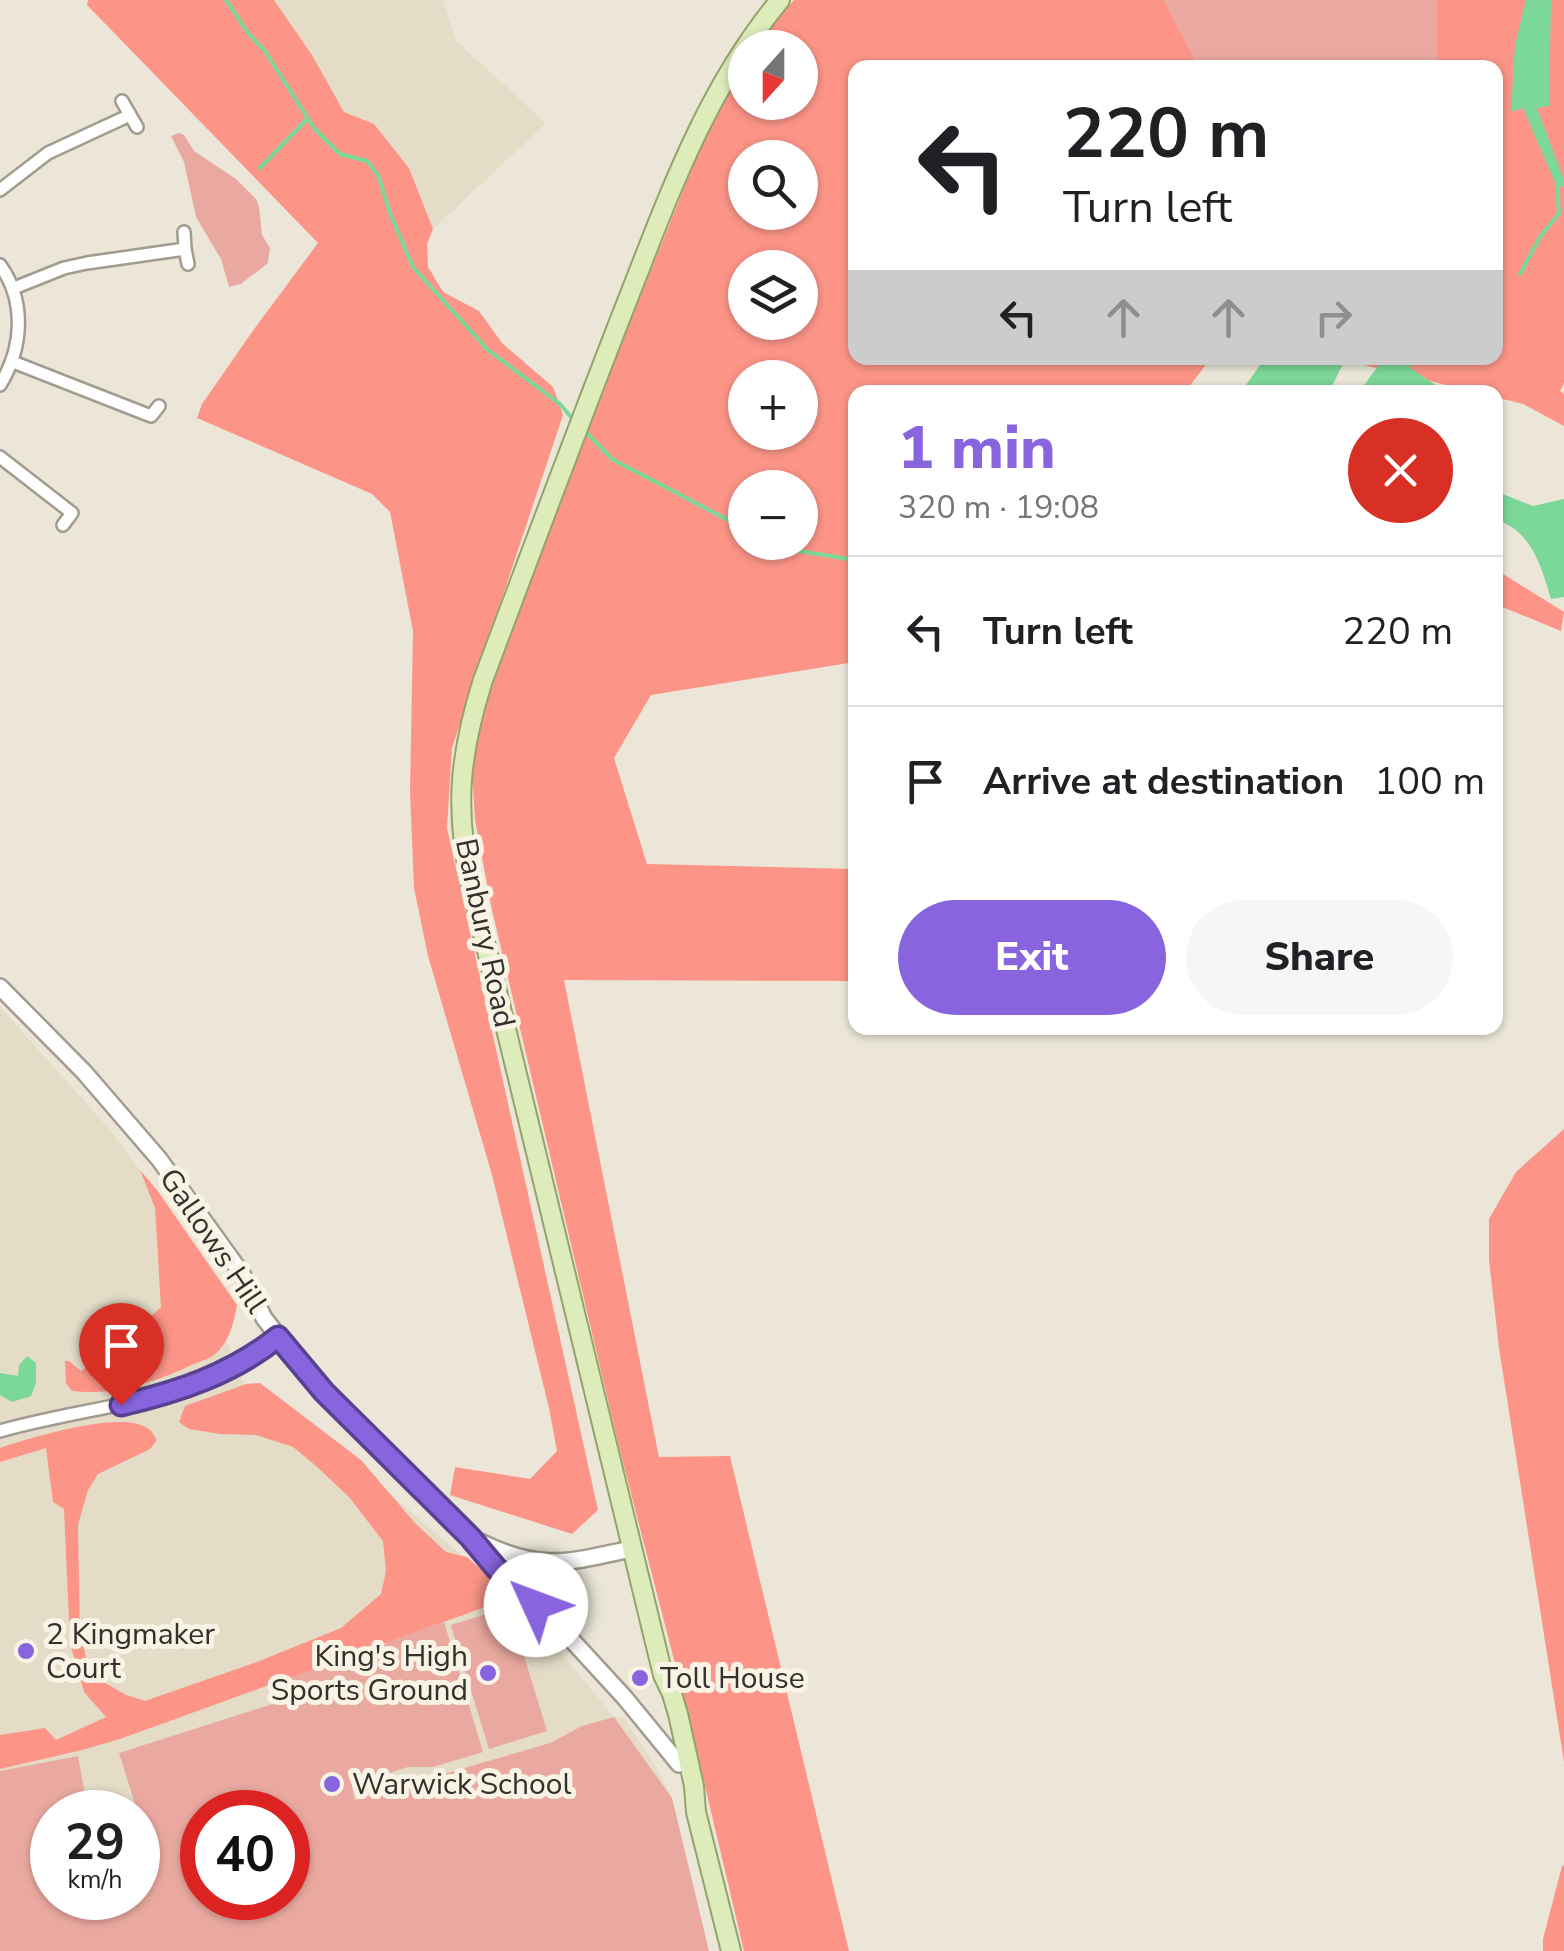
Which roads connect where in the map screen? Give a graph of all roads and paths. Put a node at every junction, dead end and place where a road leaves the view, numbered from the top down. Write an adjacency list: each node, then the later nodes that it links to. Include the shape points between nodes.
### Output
1 (780, 0): 22 (main road, Banbury Road, via 710,104 662,214 483,680 460,780 472,889)
2 (122, 101): 3 (street)
3 (130, 115): 4 (street); 5 (street, via 48,152)
4 (138, 127)
5 (0, 190)
6 (184, 232): 7 (street)
7 (185, 249): 8 (street); 10 (street, via 87,262)
8 (188, 264)
9 (0, 266): 10 (street)
10 (14, 288): 11 (street)
11 (13, 362): 12 (street); 13 (street, via 155,411)
12 (0, 385)
13 (144, 429)
14 (0, 457): 16 (street)
15 (80, 501): 16 (street)
16 (72, 513): 17 (street)
17 (64, 525)
18 (0, 987): 19 (street, Gallows Hill, via 84,1072 220,1233)
19 (278, 1337): 20 (street, via 229,1370 158,1396); 21 (street, Gallows Hill)
20 (0, 1431)
21 (470, 1537): 23 (street, Gallows Hill); 24 (street, Gallows Hill)
22 (631, 1549): 23 (street, Gallows Hill); 25 (main road, Banbury Road)
23 (538, 1563): 24 (street)
24 (536, 1605): 26 (street, Gallows Hill)
25 (663, 1675): 26 (main road, Banbury Road, via 663,1704); 27 (main road, Banbury Road, via 678,1714)
26 (679, 1764): 27 (main road, Banbury Road)
27 (696, 1812): 28 (main road, Banbury Road)
28 (732, 1951)

